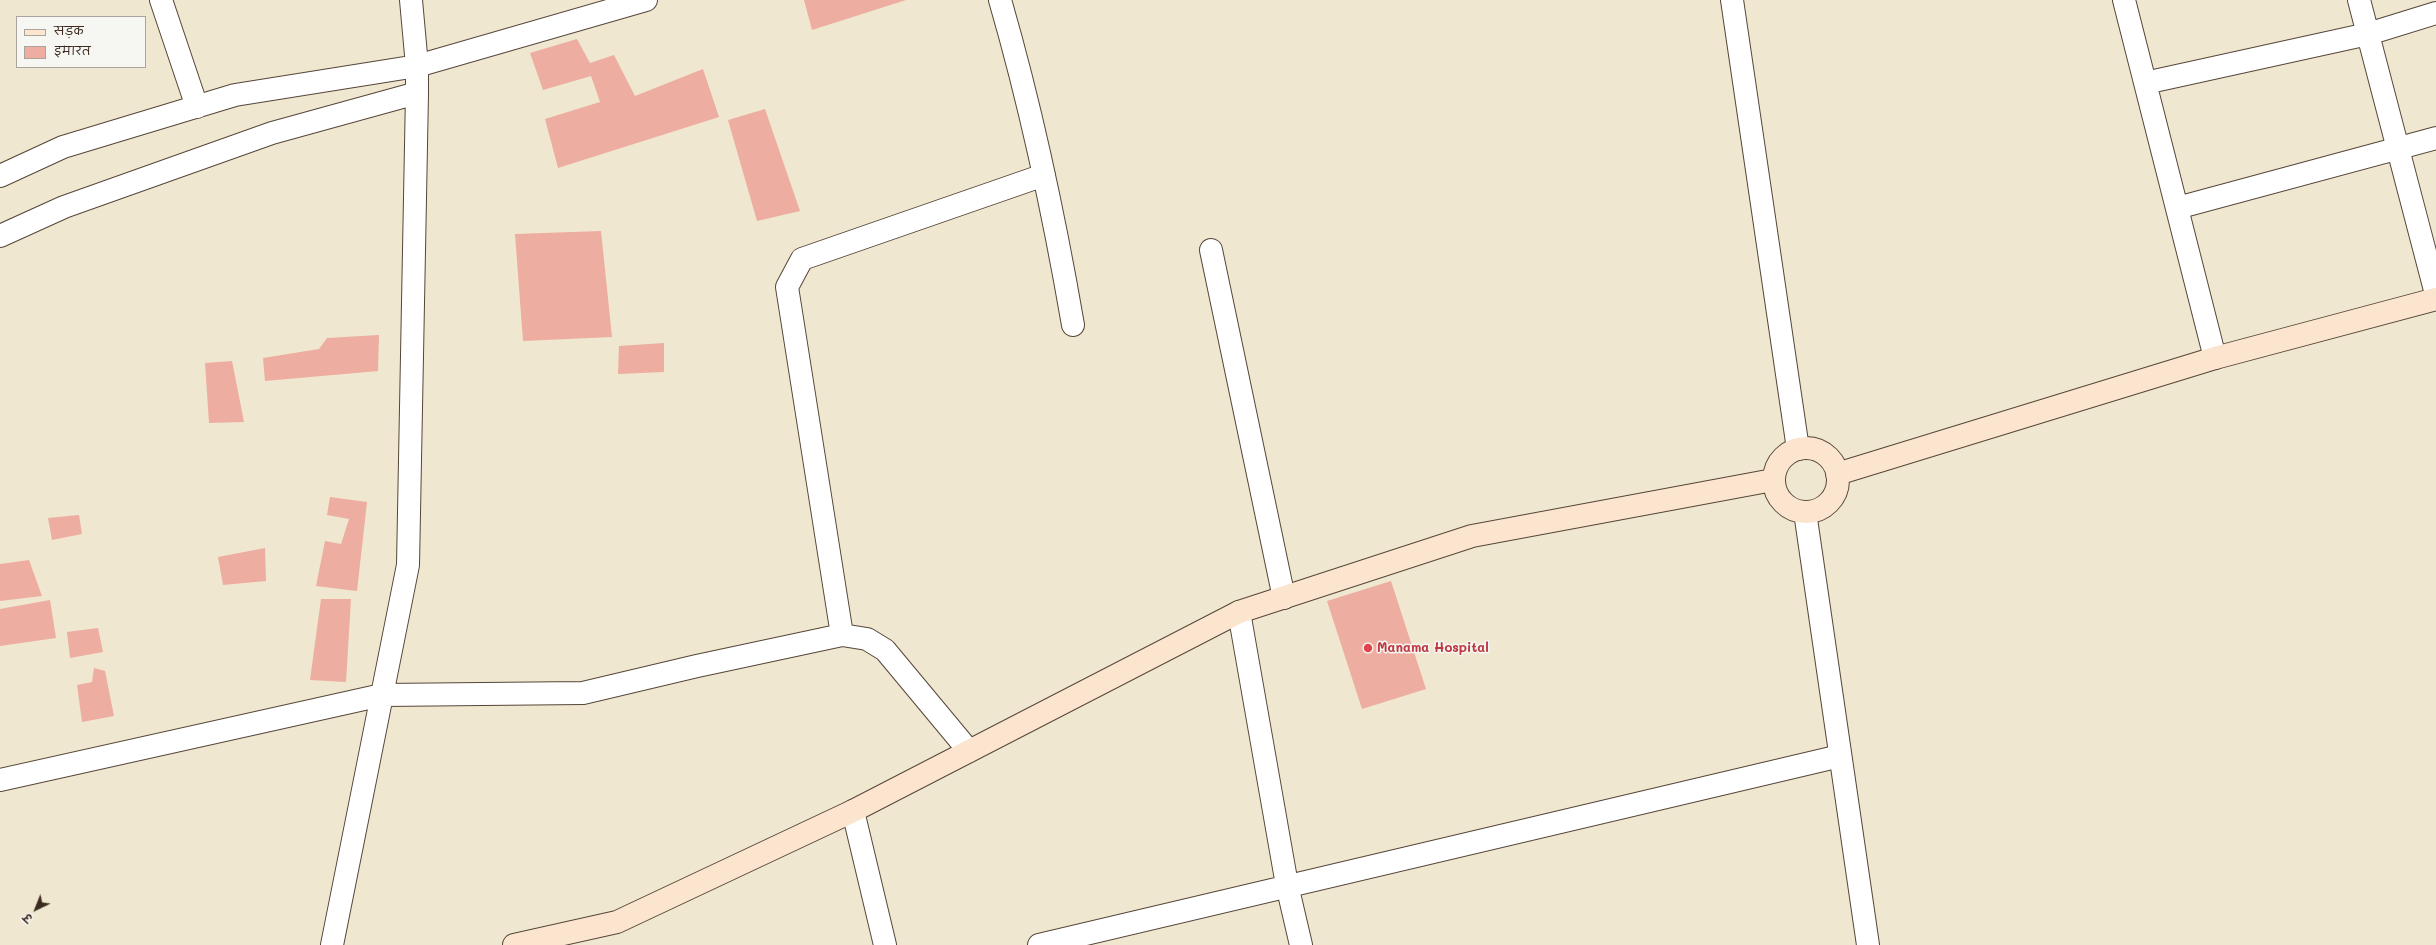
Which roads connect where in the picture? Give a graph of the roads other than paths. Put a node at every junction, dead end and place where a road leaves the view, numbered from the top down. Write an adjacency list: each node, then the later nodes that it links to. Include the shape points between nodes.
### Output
1 (161, 0): 13 (street)
2 (411, 0): 10 (street)
3 (646, 0): 10 (street)
4 (1000, 0): 16 (street, via 1021,74)
5 (1732, 0): 25 (street)
6 (2124, 0): 11 (street)
7 (2359, 0): 9 (street)
8 (2436, 14): 9 (street)
9 (2368, 34): 11 (street); 15 (street)
10 (417, 66): 12 (street); 13 (street, via 235,95)
11 (2145, 83): 18 (street)
12 (417, 93): 19 (street, via 272,133 64,207); 32 (street, via 408,565)
13 (197, 107): 17 (street, via 63,147)
14 (2436, 138): 15 (street)
15 (2398, 150): 18 (street); 21 (street)
16 (1044, 175): 23 (street, via 1056,225); 31 (street, via 802,259 786,287)
17 (0, 176)
18 (2177, 208): 24 (street)
19 (0, 236)
20 (1211, 250): 29 (street)
21 (2436, 294)
22 (2436, 299): 24 (street)
23 (1073, 324)
24 (2215, 358): 26 (street)
25 (1798, 449): 26 (street, via 1813,448 1823,452 1831,459); 27 (street, via 1784,455 1777,464)
26 (1837, 474): 28 (street, via 1837,489 1832,498 1821,508)
27 (1774, 480): 28 (street, via 1777,496 1785,504); 29 (street, via 1472,536)
28 (1805, 512): 34 (street)
29 (1284, 598): 30 (street)
30 (1240, 612): 33 (street); 37 (street)
31 (842, 635): 32 (street, via 583,693); 33 (street, via 867,639 885,650)
32 (382, 695): 35 (street); 38 (street)
33 (969, 751): 36 (street)
34 (1840, 756): 37 (street); 43 (street)
35 (0, 780)
36 (853, 811): 39 (street, via 617,922); 40 (street)
37 (1287, 885): 41 (street); 42 (street)
38 (332, 945)
39 (514, 945)
40 (885, 945)
41 (1039, 945)
42 (1301, 945)
43 (1868, 945)

